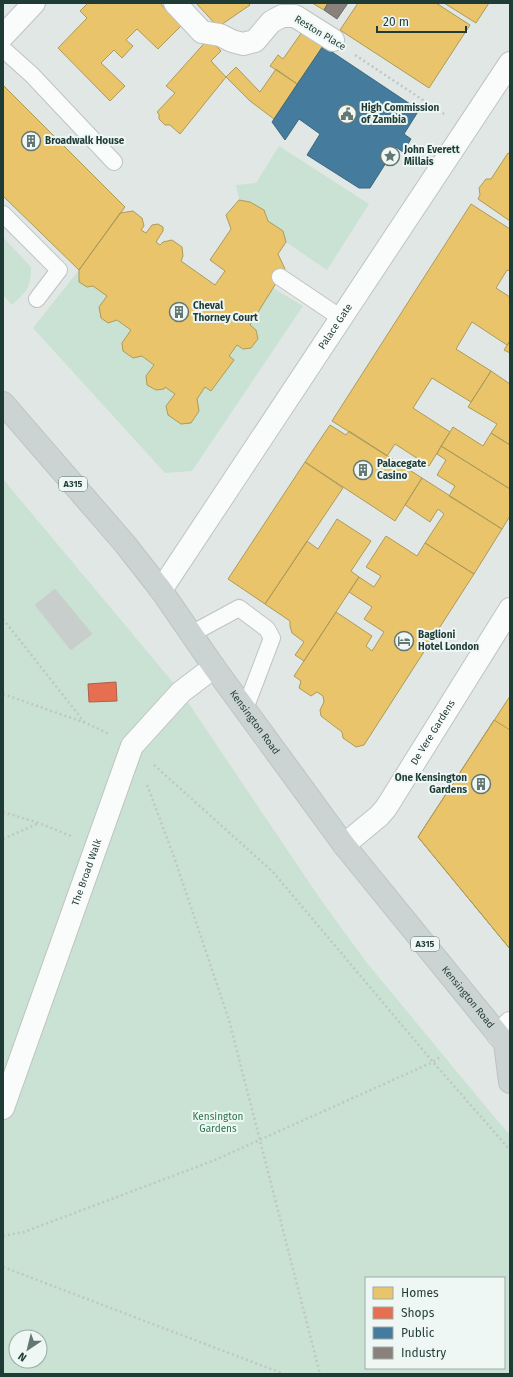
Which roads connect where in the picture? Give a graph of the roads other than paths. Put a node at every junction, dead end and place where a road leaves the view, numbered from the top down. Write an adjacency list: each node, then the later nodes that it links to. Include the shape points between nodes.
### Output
1 (34, 3): 3 (street)
2 (175, 3): 4 (street, Reston Place, via 202,32 220,35 243,44 255,41 271,22 282,16 294,16)
3 (3, 36)
4 (333, 40)
5 (3, 49): 7 (lane, via 32,75)
6 (510, 63): 11 (street, Palace Gate)
7 (114, 162)
8 (3, 214): 10 (lane, via 59,270)
9 (280, 277): 11 (lane)
10 (37, 299)
11 (341, 318): 13 (street, Palace Gate)
12 (3, 403): 13 (main road, Kensington Road / A315, via 125,544)
13 (160, 590): 15 (main road, Kensington Road / A315)
14 (510, 609): 18 (street, De Vere Gardens, via 386,808)
15 (191, 634): 16 (main road, Kensington Road / A315); 17 (lane, via 239,608 267,629 272,638)
16 (214, 667): 17 (main road, Kensington Road / A315); 21 (street, The Broad Walk, via 181,692 132,746)
17 (245, 709): 18 (main road, Kensington Road / A315)
18 (344, 845): 19 (main road, Kensington Road / A315)
19 (506, 1036): 20 (main road, Kensington Road / A315)
20 (510, 1082)
21 (3, 1108)

